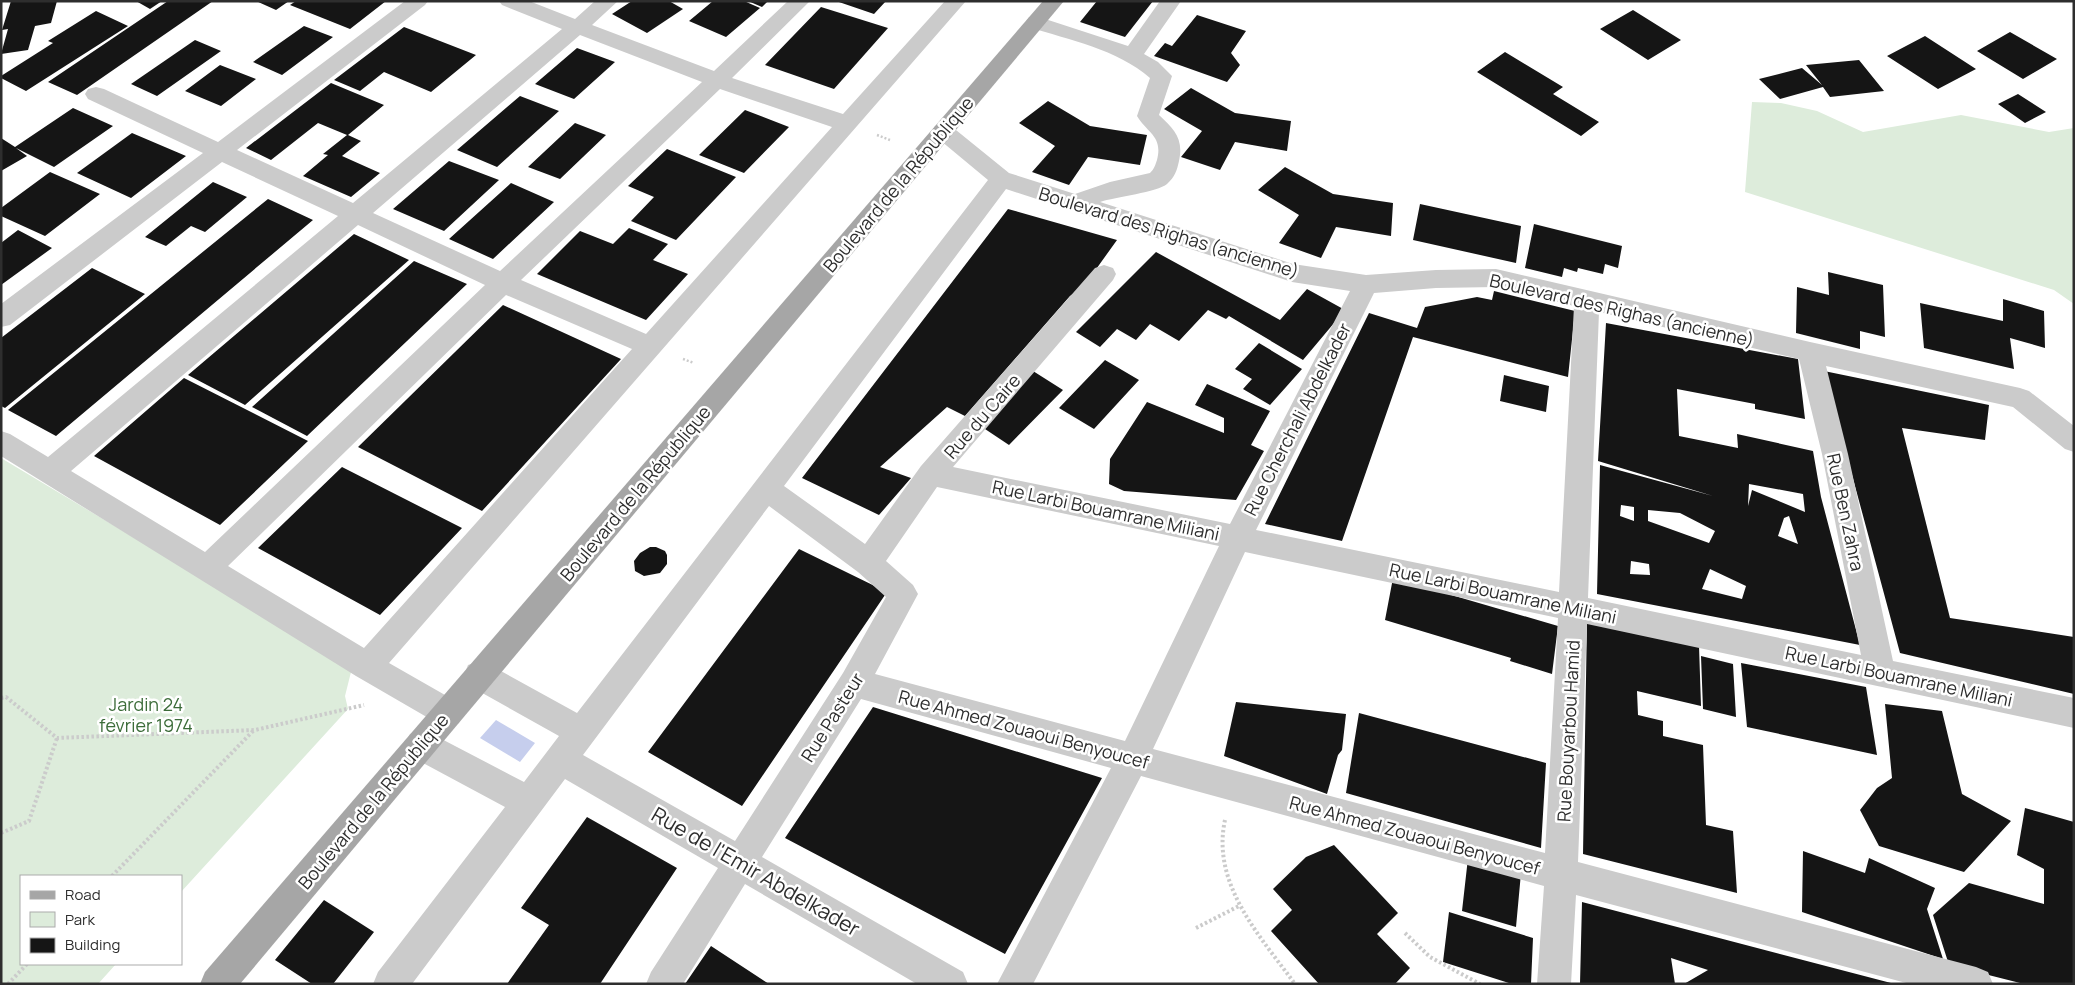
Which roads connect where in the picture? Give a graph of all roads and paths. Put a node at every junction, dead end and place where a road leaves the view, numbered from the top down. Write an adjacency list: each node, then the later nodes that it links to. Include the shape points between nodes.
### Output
1 (418, 1): 15 (street)
2 (508, 1): 9 (street)
3 (608, 1): 9 (street)
4 (800, 1): 11 (street)
5 (956, 1): 13 (street)
6 (1054, 1): 8 (main road, Boulevard de la République)
7 (1172, 1): 10 (street)
8 (1036, 22): 10 (street); 14 (main road, Boulevard de la République)
9 (576, 28): 11 (street); 18 (street)
10 (1132, 55): 17 (street, via 1153,67 1161,76 1148,116 1168,137 1170,151 1165,172 1157,180 1110,190)
11 (717, 80): 13 (street); 20 (street)
12 (96, 94): 15 (street)
13 (848, 124): 24 (street)
14 (944, 131): 16 (street, Boulevard des Righas (ancienne)); 37 (main road, Boulevard de la République)
15 (220, 152): 18 (street); 23 (street)
16 (1001, 179): 17 (street, Boulevard des Righas (ancienne)); 30 (street)
17 (1075, 203): 21 (street, Boulevard des Righas (ancienne), via 1292,273)
18 (354, 216): 20 (street); 28 (street)
19 (1104, 274): 29 (street, Rue du Caire)
20 (503, 283): 24 (street); 33 (street)
21 (1366, 284): 22 (street, Boulevard des Righas (ancienne), via 1496,278); 31 (street, Rue Cherchali Abdelkader)
22 (1587, 299): 25 (street, Boulevard des Righas (ancienne)); 34 (street, Rue Bouyarbou Hamid)
23 (1, 318)
24 (650, 346): 35 (street)
25 (1810, 352): 26 (street, Boulevard des Righas (ancienne), via 2020,398); 36 (street, Rue Ben Zahra)
26 (2074, 441)
27 (1, 442): 28 (street)
28 (50, 472): 33 (street)
29 (931, 474): 31 (street, Rue Larbi Bouamrane Miliani); 32 (street, Rue du Caire)
30 (766, 488): 32 (street, Rue Pasteur); 44 (street)
31 (1237, 538): 34 (street, Rue Larbi Bouamrane Miliani); 47 (street, Rue Cherchali Abdelkader)
32 (868, 563): 38 (street, Rue Pasteur, via 903,594)
33 (207, 568): 35 (street)
34 (1574, 608): 36 (street, Rue Larbi Bouamrane Miliani); 53 (street, Rue Bouyarbou Hamid)
35 (367, 666): 41 (street)
36 (1880, 672): 42 (street, Rue Larbi Bouamrane Miliani)
37 (479, 675): 41 (main road, Boulevard de la République); 44 (street)
38 (854, 683): 47 (street, Rue Ahmed Zouaoui Benyoucef); 52 (street, Rue Pasteur)
39 (1, 698): 45 (path, via 6,697)
40 (370, 704): 43 (path)
41 (448, 713): 46 (main road, Boulevard de la République)
42 (2074, 713)
43 (255, 730): 45 (path); 54 (path)
44 (581, 732): 48 (street)
45 (57, 738): 51 (path, via 29,821)
46 (421, 745): 50 (street); 60 (main road, Boulevard de la République)
47 (1133, 758): 49 (street, Rue Ahmed Zouaoui Benyoucef); 64 (street, Rue Cherchali Abdelkader)
48 (560, 759): 50 (street); 52 (street, Rue de l'Emir Abdelkader)
49 (1234, 786): 53 (street, Rue Ahmed Zouaoui Benyoucef); 55 (path, via 1222,834 1222,851)
50 (528, 802): 61 (street)
51 (1, 833)
52 (741, 863): 62 (street, Rue Pasteur); 63 (street, Rue de l'Emir Abdelkader)
53 (1561, 874): 67 (street, Rue Bouyarbou Hamid); 68 (street, Rue Ahmed Zouaoui Benyoucef)
54 (113, 875)
55 (1239, 906): 56 (path); 65 (path)
56 (1196, 928)
57 (1405, 933): 66 (path, via 1430,957)
58 (26, 965): 59 (path)
59 (8, 984)
60 (217, 984)
61 (390, 984)
62 (663, 984)
63 (951, 984)
64 (1014, 984)
65 (1295, 984)
66 (1480, 984)
67 (1554, 984)
68 (1976, 984)

